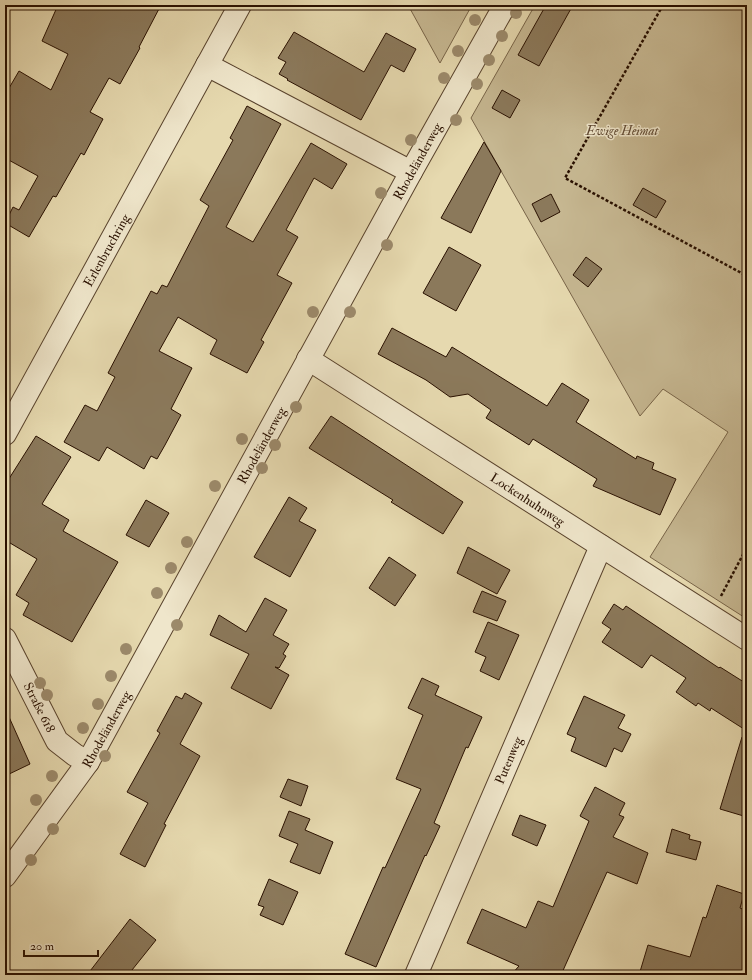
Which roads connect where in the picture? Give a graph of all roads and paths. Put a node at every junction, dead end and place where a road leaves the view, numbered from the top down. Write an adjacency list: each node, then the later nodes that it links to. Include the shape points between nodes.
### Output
1 (240, 5): 4 (street, Erlenbruchring)
2 (505, 5): 5 (street, Rhodeländerweg)
3 (663, 5): 6 (path, via 565,178)
4 (207, 65): 5 (street); 8 (street, Erlenbruchring)
5 (411, 172): 7 (street, Rhodeländerweg)
6 (747, 276)
7 (308, 359): 9 (street, Lockenhuhnweg); 14 (street, Rhodeländerweg)
8 (5, 434)
9 (601, 546): 13 (street, Lockenhuhnweg); 16 (street, Putenweg)
10 (747, 547): 11 (path)
11 (719, 599)
12 (5, 639): 14 (street, Straße 618, via 57,741)
13 (747, 639)
14 (88, 762): 15 (street, Rhodeländerweg)
15 (5, 876)
16 (416, 975)

